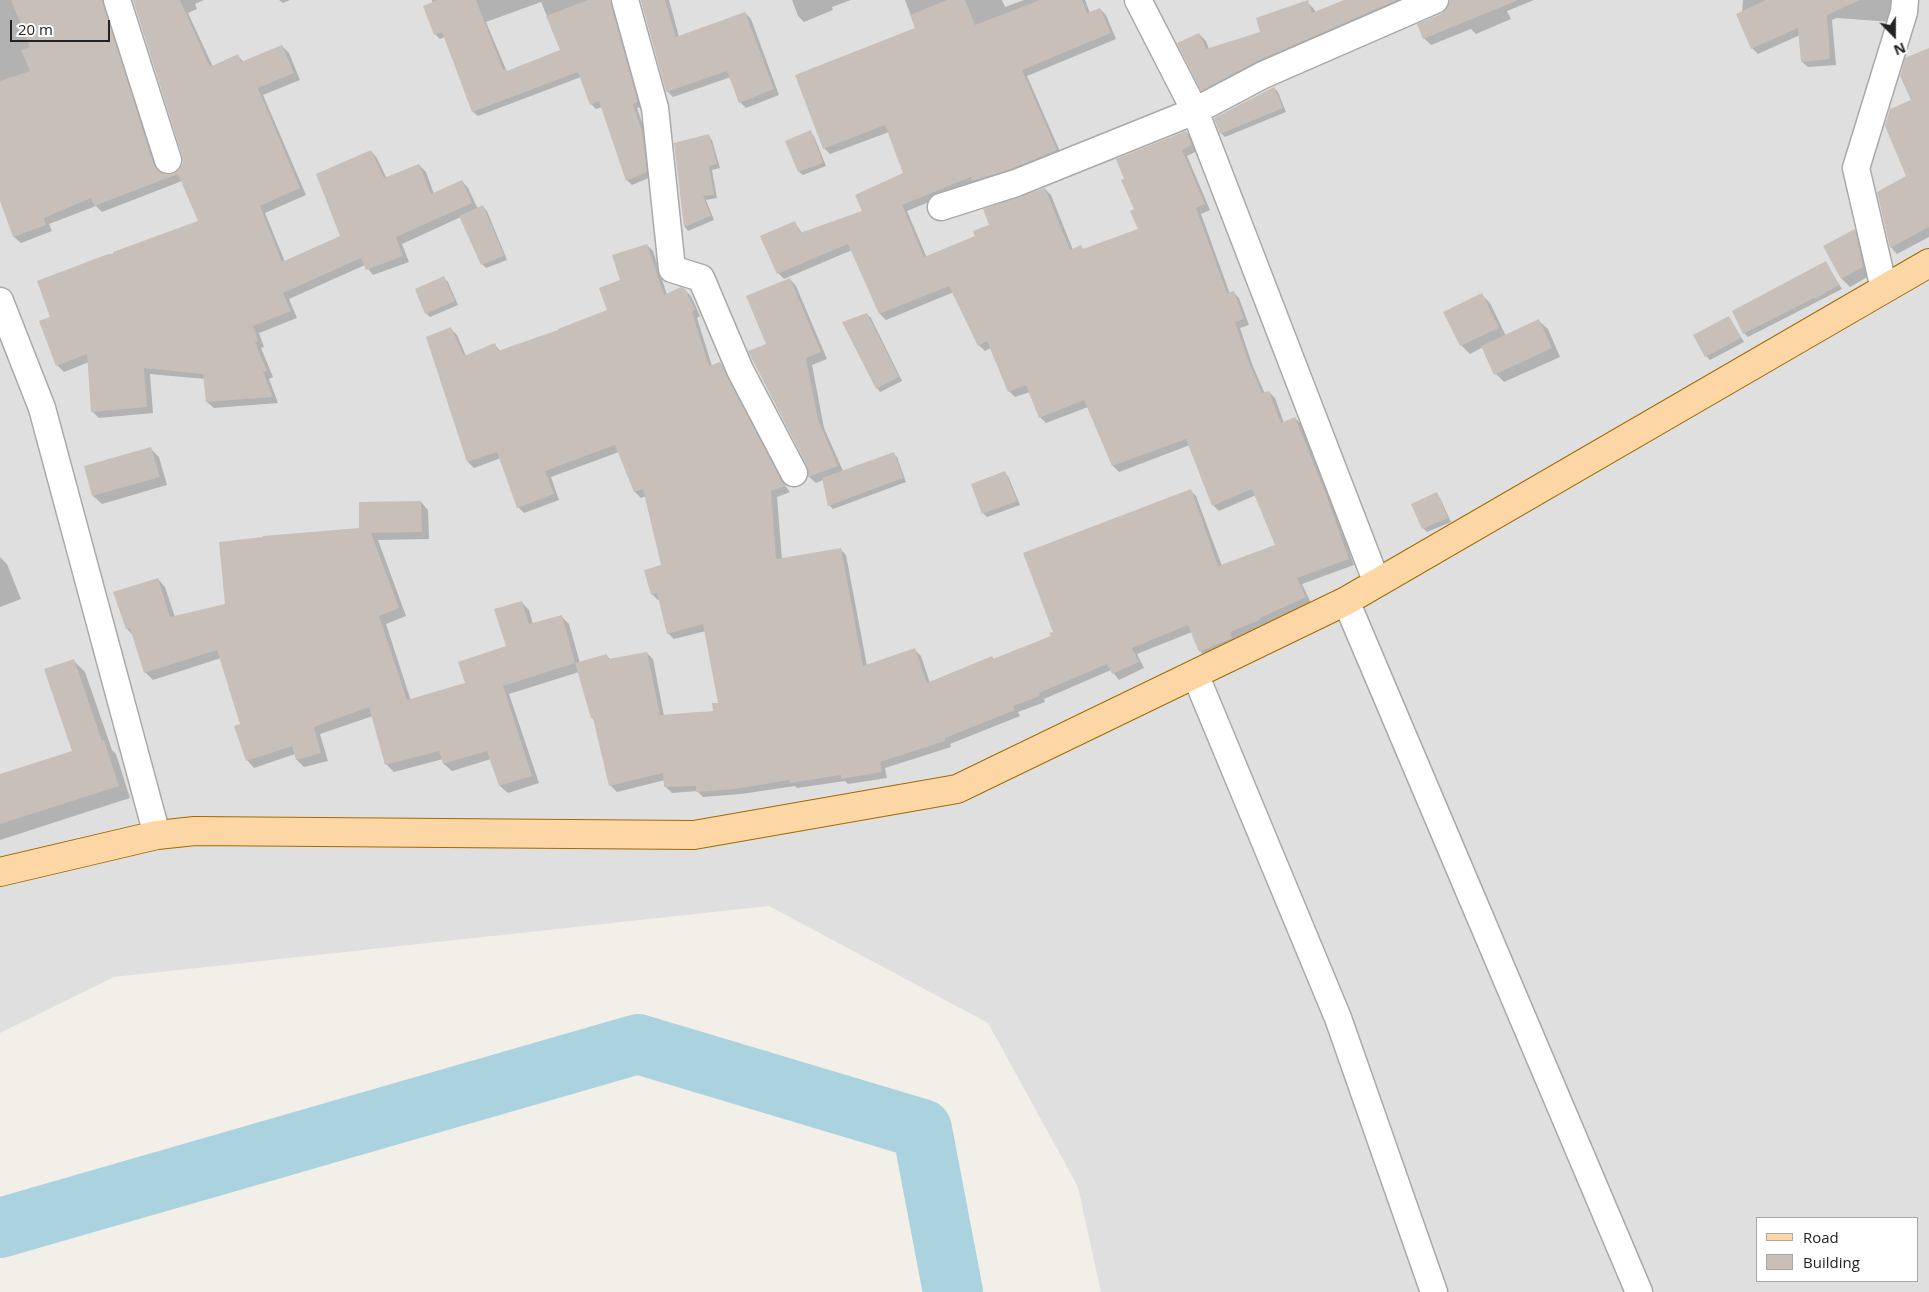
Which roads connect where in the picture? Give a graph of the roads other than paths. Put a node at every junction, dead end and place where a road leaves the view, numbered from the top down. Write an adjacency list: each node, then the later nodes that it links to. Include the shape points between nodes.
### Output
1 (117, 0): 7 (street)
2 (625, 0): 12 (street, via 655,108 672,269 701,278 740,370)
3 (1138, 0): 6 (street)
4 (1434, 0): 6 (street, via 1263,76)
5 (1905, 0): 10 (street, via 1856,168)
6 (1195, 111): 8 (street, via 1016,183); 13 (street)
7 (168, 160)
8 (941, 207)
9 (1929, 263): 10 (main road)
10 (1884, 289): 13 (main road)
11 (0, 301): 16 (street, via 42,408)
12 (794, 473)
13 (1377, 583): 14 (main road)
14 (1346, 601): 15 (main road); 19 (street)
15 (1195, 674): 16 (main road, via 957,789 694,835 195,831); 18 (street, via 1338,1018)
16 (158, 835): 17 (main road)
17 (0, 872)
18 (1434, 1292)
19 (1639, 1292)

